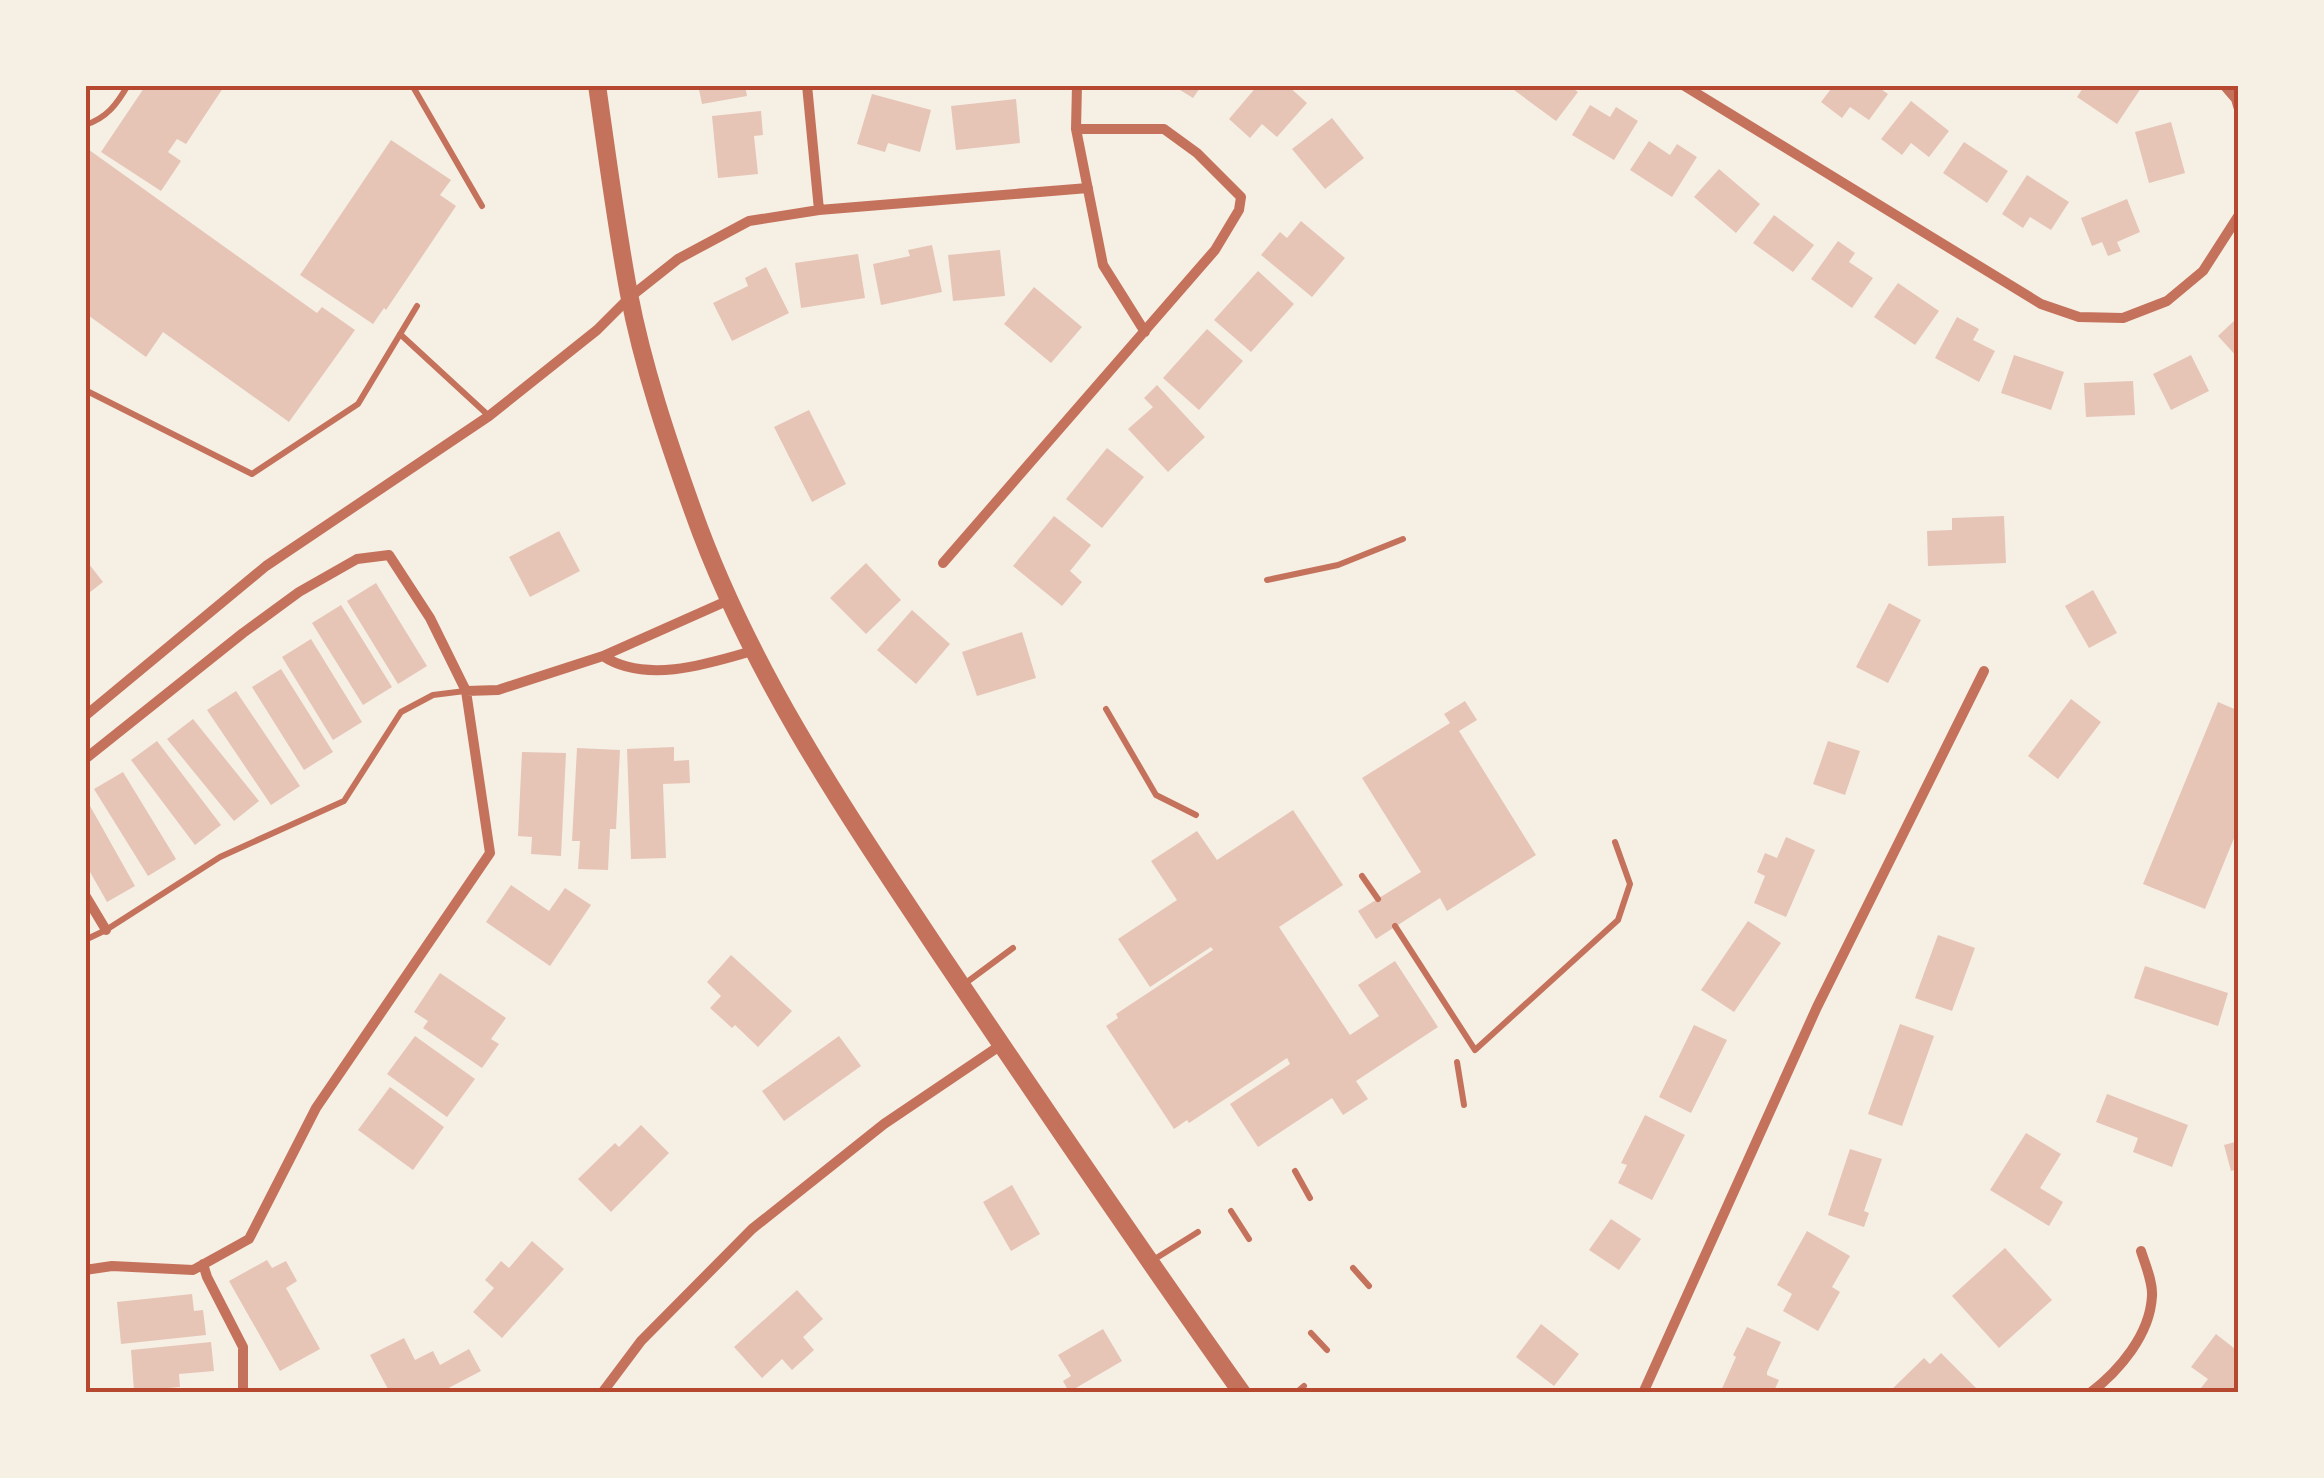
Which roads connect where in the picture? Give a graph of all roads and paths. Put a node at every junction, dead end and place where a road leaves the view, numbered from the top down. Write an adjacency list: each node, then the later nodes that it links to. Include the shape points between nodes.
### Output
1 (128, 85): 9 (lane, via 111,110)
2 (412, 85): 12 (lane)
3 (597, 85): 15 (street)
4 (806, 85): 13 (street)
5 (1078, 85): 10 (street)
6 (1683, 85): 14 (street, via 2041,304 2079,316 2124,318 2167,301 2203,271)
7 (2224, 85): 8 (street)
8 (2239, 109)
9 (85, 124)
10 (1076, 130): 11 (street); 17 (street, via 1164,128 1241,197 1216,250)
11 (1088, 188): 13 (street); 17 (street, via 1103,265)
12 (482, 206)
13 (819, 210): 15 (street, via 749,222 678,258)
14 (2239, 215)
15 (630, 296): 20 (street); 24 (street, via 693,512)
16 (416, 306): 18 (lane)
17 (1145, 332): 22 (street)
18 (400, 334): 19 (lane, via 358,404 252,474); 20 (lane)
19 (85, 390)
20 (489, 416): 30 (street, via 266,566)
21 (1403, 539): 23 (lane, via 1338,565)
22 (943, 563)
23 (1267, 580)
24 (729, 600): 25 (street); 26 (street)
25 (752, 650): 26 (street, via 686,668 650,669); 41 (street, via 837,796)
26 (603, 656): 28 (street, via 498,690)
27 (1984, 671): 63 (street, via 1817,1007)
28 (466, 691): 31 (street, via 389,555 357,559 243,633); 38 (lane, via 434,695 401,712 344,802 220,857); 52 (street, via 490,853 316,1108 249,1239)
29 (1106, 709): 32 (lane, via 1156,795)
30 (85, 716)
31 (85, 759)
32 (1196, 815)
33 (1615, 842): 37 (lane, via 1630,884 1618,920 1475,1050)
34 (1362, 876): 36 (lane)
35 (85, 894): 38 (street)
36 (1378, 898)
37 (1395, 926)
38 (106, 930): 39 (lane)
39 (85, 940)
40 (1013, 948): 41 (lane)
41 (962, 986): 42 (street)
42 (1001, 1046): 51 (street); 60 (street, via 884,1124 752,1230 640,1341)
43 (1457, 1062): 44 (lane)
44 (1464, 1105)
45 (1296, 1171): 46 (lane)
46 (1310, 1198)
47 (1232, 1211): 49 (lane)
48 (1198, 1232): 51 (lane)
49 (1249, 1239)
50 (2141, 1250): 64 (street, via 2153,1294 2146,1323 2125,1360)
51 (1149, 1262): 61 (street)
52 (203, 1264): 54 (street, via 193,1270); 59 (street, via 243,1348)
53 (1353, 1268): 55 (lane)
54 (85, 1270)
55 (1369, 1286)
56 (1311, 1333): 57 (lane)
57 (1327, 1350)
58 (1304, 1386): 62 (lane)
59 (243, 1393)
60 (602, 1393)
61 (1242, 1393)
62 (1296, 1393)
63 (1644, 1393)
64 (2090, 1393)

